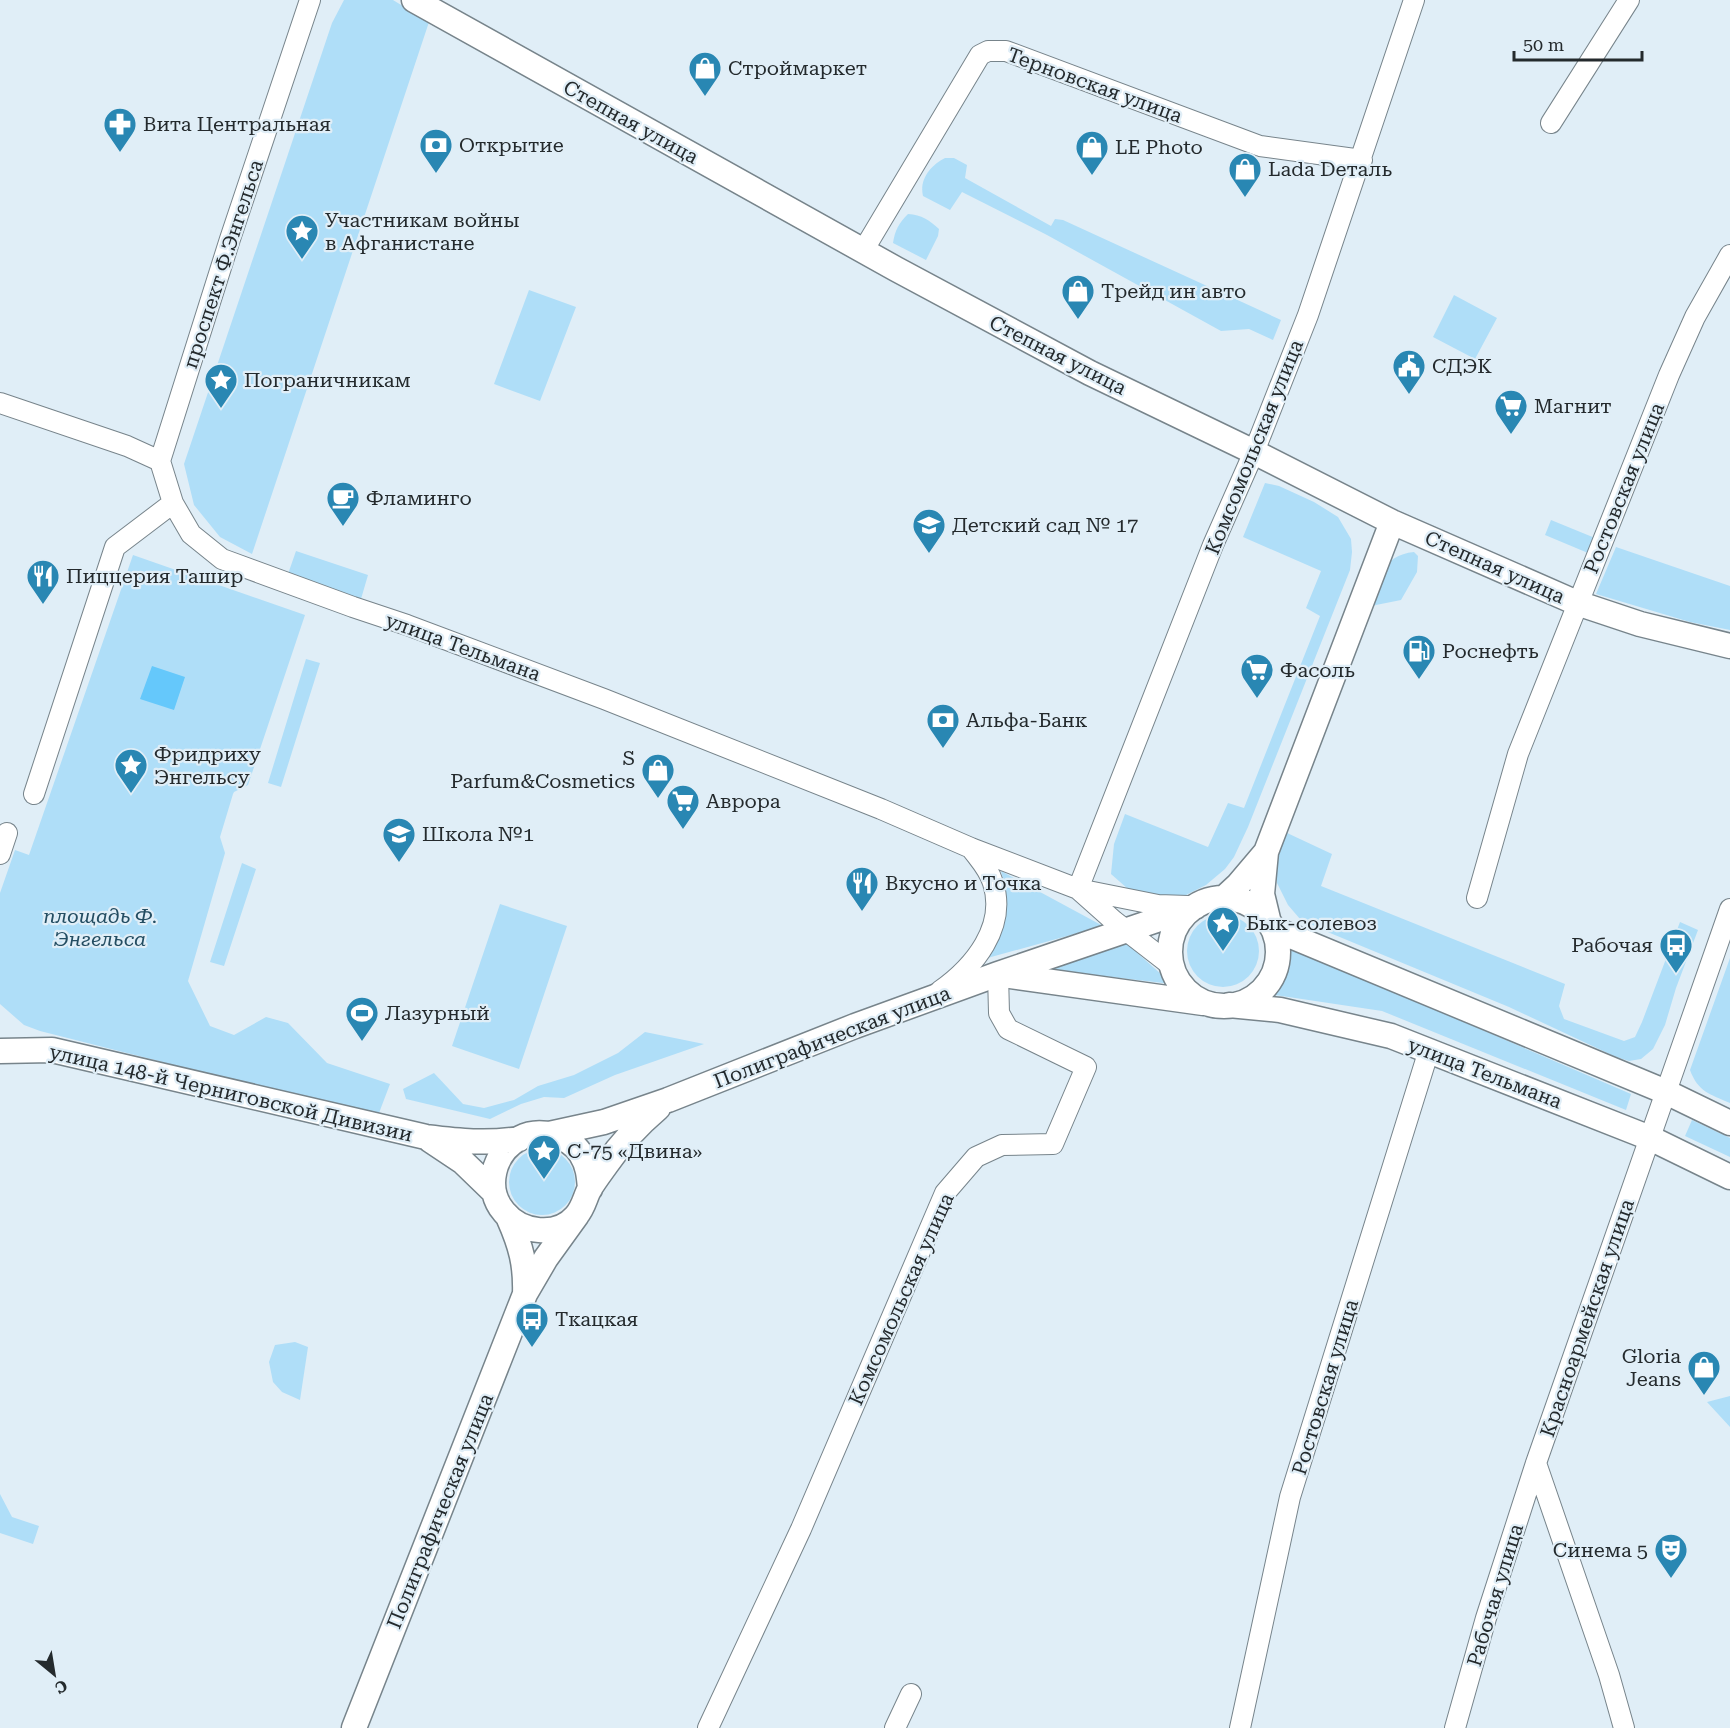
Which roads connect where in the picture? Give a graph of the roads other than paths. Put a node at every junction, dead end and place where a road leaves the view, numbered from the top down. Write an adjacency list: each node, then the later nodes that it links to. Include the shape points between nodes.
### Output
1 (310, 0): 11 (street, проспект Ф.Энгельса)
2 (414, 0): 7 (main road, Степная улица)
3 (1414, 0): 6 (street, Комсомольская улица)
4 (1629, 0): 5 (street)
5 (1551, 123)
6 (1362, 160): 7 (street, Терновская улица, via 1260,146 1006,51 988,51 980,55); 10 (street, Комсомольская улица)
7 (863, 251): 10 (main road, Степная улица, via 1090,373)
8 (1730, 255): 14 (street, Ростовская улица, via 1695,317 1669,375)
9 (0, 403): 11 (street)
10 (1254, 452): 13 (main road, Степная улица); 21 (street, Комсомольская улица, via 1213,545)
11 (160, 461): 12 (street, улица Тельмана)
12 (173, 503): 16 (street, via 115,547); 18 (street, улица Тельмана, via 191,534 222,559 604,699)
13 (1392, 522): 14 (main road, Степная улица); 19 (main road)
14 (1577, 603): 15 (main road, Степная улица, via 1640,624); 23 (street, Ростовская улица, via 1518,754)
15 (1730, 646)
16 (34, 794)
17 (7, 833): 20 (street)
18 (971, 848): 21 (street, улица Тельмана); 30 (street, via 993,883 997,904 994,926 975,959 956,979)
19 (1266, 852): 22 (main road); 26 (main road, via 1262,894)
20 (0, 854)
21 (1078, 889): 24 (street, улица Тельмана, via 1158,905); 27 (street, улица Тельмана)
22 (1224, 898): 24 (main road, улица Тельмана); 26 (main road, via 1246,902)
23 (1477, 898)
24 (1195, 907): 27 (main road, Полиграфическая улица); 28 (main road, via 1181,919 1174,933)
25 (1730, 909): 34 (street, Красноармейская улица)
26 (1271, 924): 31 (main road, via 1278,949 1271,979 1260,993 1244,1002); 34 (main road)
27 (1126, 930): 28 (street, улица Тельмана); 29 (main road, Полиграфическая улица)
28 (1172, 966): 31 (main road, улица Тельмана, via 1193,996)
29 (998, 975): 30 (main road, Полиграфическая улица); 31 (main road, Полиграфическая улица); 50 (street, Комсомольская улица, via 999,1013 1008,1029 1086,1067 1053,1144 1002,1145 976,1157 945,1193 801,1529)
30 (922, 1003): 35 (main road, Полиграфическая улица)
31 (1222, 1005): 32 (main road, улица Тельмана, via 1280,1010 1391,1036)
32 (1429, 1050): 39 (main road, улица Тельмана); 52 (street, Ростовская улица, via 1290,1497)
33 (0, 1051): 38 (main road, улица 148-й Черниговской Дивизии, via 52,1050)
34 (1666, 1092): 36 (main road); 39 (street, Красноармейская улица)
35 (668, 1100): 37 (main road, Полиграфическая улица, via 604,1122); 42 (main road, Полиграфическая улица, via 622,1143)
36 (1730, 1123)
37 (549, 1134): 40 (main road, Полиграфическая улица); 42 (main road, via 580,1152 589,1172)
38 (426, 1137): 40 (main road, улица 148-й Черниговской Дивизии, via 474,1143); 43 (main road, улица 148-й Черниговской Дивизии, via 463,1162)
39 (1650, 1137): 41 (main road, улица Тельмана); 47 (street, Красноармейская улица)
40 (519, 1138): 43 (main road, via 496,1163)
41 (1730, 1176)
42 (590, 1189): 44 (main road, Полиграфическая улица)
43 (493, 1191): 45 (main road, Полиграфическая улица)
44 (577, 1215): 45 (main road, via 556,1229 539,1231); 46 (main road, Полиграфическая улица)
45 (509, 1219): 46 (main road, Полиграфическая улица, via 523,1257)
46 (525, 1294): 49 (main road, Полиграфическая улица)
47 (1536, 1463): 53 (street, Рабочая улица); 54 (street, Красноармейская улица)
48 (911, 1694): 51 (street)
49 (354, 1728)
50 (708, 1728)
51 (895, 1728)
52 (1240, 1728)
53 (1455, 1728)
54 (1624, 1728)

